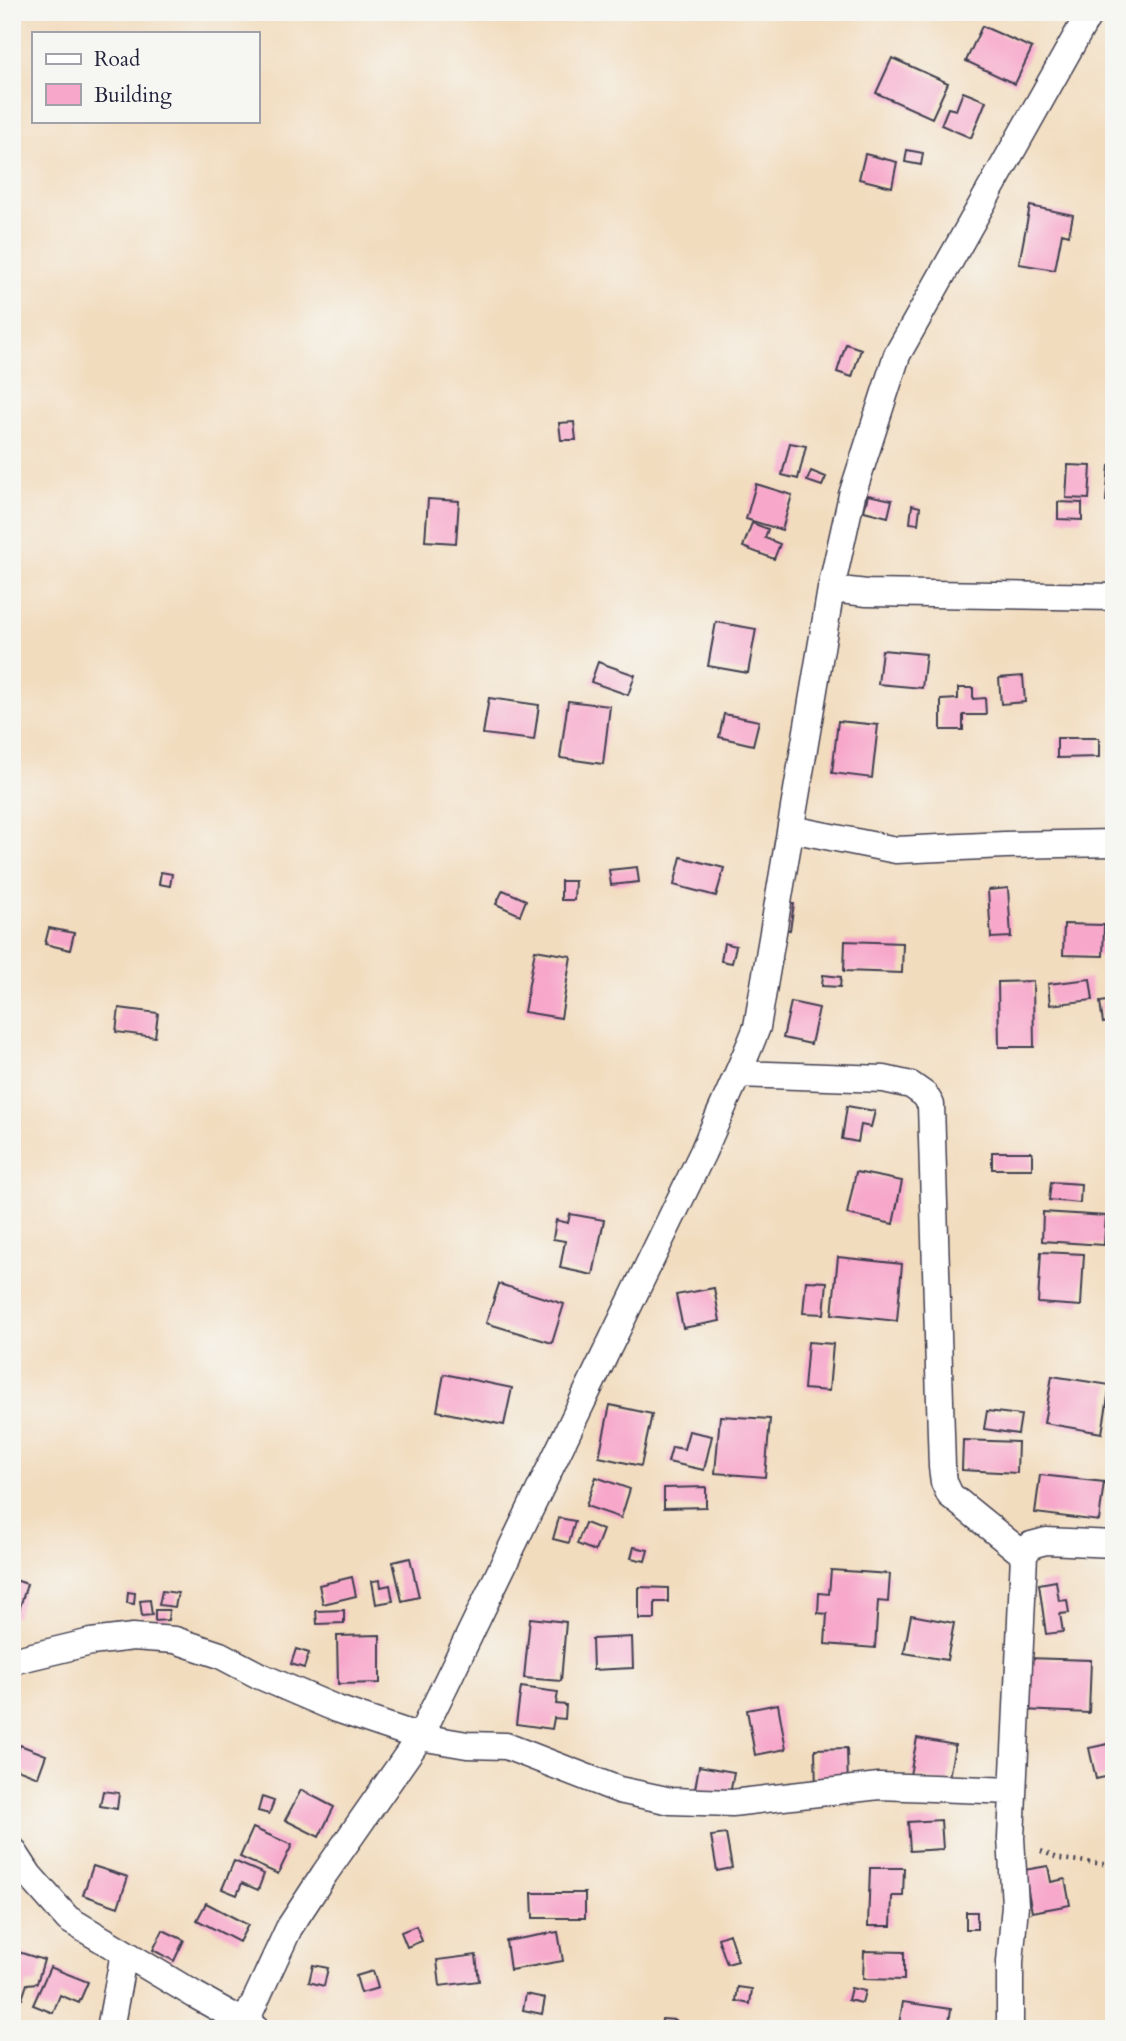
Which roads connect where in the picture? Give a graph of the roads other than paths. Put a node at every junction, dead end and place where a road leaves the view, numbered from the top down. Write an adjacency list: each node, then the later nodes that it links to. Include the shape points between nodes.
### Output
1 (1090, 12): 2 (street, via 897,355 852,495)
2 (831, 589): 3 (street); 4 (street)
3 (1114, 597)
4 (791, 829): 5 (street, via 896,850); 6 (street, via 757,1027)
5 (1114, 843)
6 (738, 1074): 8 (street, via 884,1079 911,1085 927,1097 944,1482 950,1495); 10 (street)
7 (1114, 1544): 8 (street, via 1046,1541 1031,1545)
8 (1024, 1555): 11 (street)
9 (12, 1661): 10 (street, via 91,1642 133,1637 176,1640 220,1655 337,1709)
10 (420, 1737): 11 (street, via 506,1746 619,1790 671,1801 733,1803 879,1786); 14 (street, via 289,1928)
11 (1013, 1791): 16 (street)
12 (12, 1849): 13 (street, via 68,1919)
13 (124, 1953): 14 (street); 15 (street)
14 (251, 2026)
15 (110, 2029)
16 (1010, 2029)

